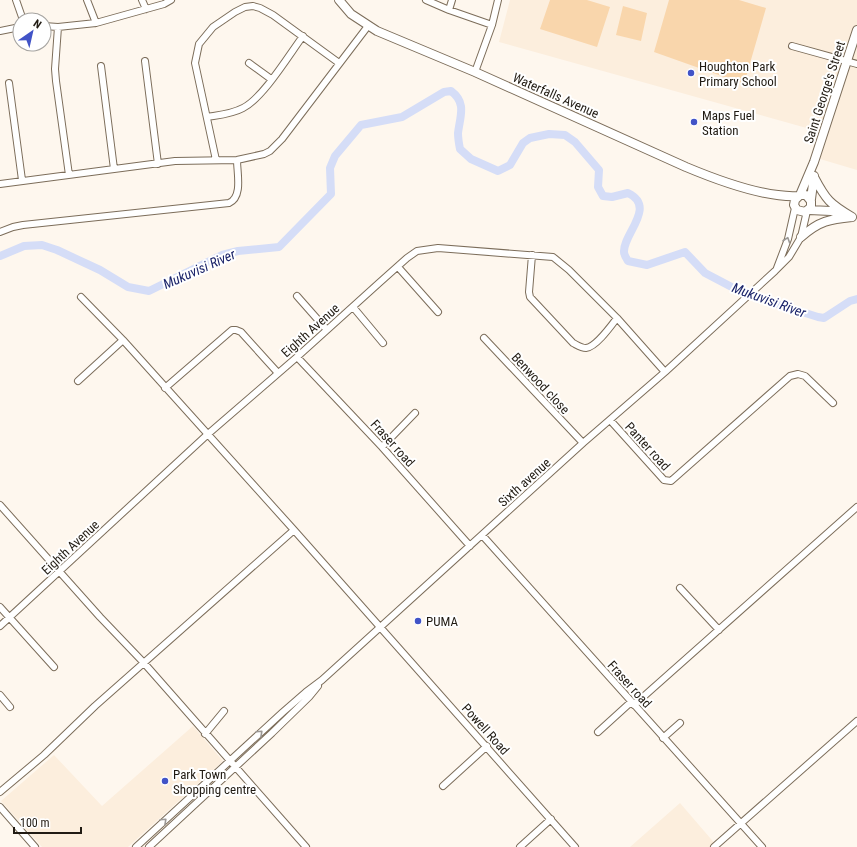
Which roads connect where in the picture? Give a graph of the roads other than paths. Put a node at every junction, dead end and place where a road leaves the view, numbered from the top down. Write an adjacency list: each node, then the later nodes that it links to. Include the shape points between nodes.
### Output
1 (16, 0): 11 (street)
2 (87, 0): 12 (street)
3 (142, 0): 9 (street)
4 (171, 0): 9 (street)
5 (339, 0): 14 (main road, Waterfalls Avenue, via 351,14)
6 (426, 0): 10 (street)
7 (452, 0): 10 (street)
8 (498, 0): 13 (street)
9 (146, 9): 12 (street)
10 (449, 10): 13 (street)
11 (20, 12)
12 (96, 23): 16 (street)
13 (492, 25): 28 (street)
14 (368, 26): 25 (street); 28 (main road, Waterfalls Avenue)
15 (52, 27): 16 (street)
16 (58, 27): 37 (street, via 55,69)
17 (12, 29): 19 (street)
18 (857, 30): 23 (main road, Saint George's Street)
19 (0, 32)
20 (303, 36): 25 (street); 29 (street); 31 (street, via 266,10 253,6 235,12 213,27 199,44 195,63)
21 (792, 46): 23 (street)
22 (145, 61): 35 (street)
23 (847, 61): 26 (street); 34 (main road, Saint George's Street)
24 (249, 63): 29 (street)
25 (339, 63): 33 (street, via 277,145 264,154)
26 (857, 64)
27 (101, 66): 36 (street)
28 (475, 72): 41 (main road, Waterfalls Avenue, via 708,176)
29 (272, 79): 31 (street, via 244,108)
30 (9, 82): 39 (street)
31 (207, 117): 32 (street)
32 (216, 160): 33 (street); 35 (street)
33 (237, 160): 48 (street, via 238,192 235,199 229,203 13,226)
34 (814, 162): 38 (main road, Saint George's Street); 42 (main road, Saint George's Street)
35 (158, 164): 36 (street)
36 (114, 169): 37 (street)
37 (69, 175): 39 (street)
38 (814, 177): 43 (main road, Saint George's Street); 47 (main road, via 830,203)
39 (22, 180): 40 (street)
40 (0, 184)
41 (772, 194): 42 (main road, Waterfalls Avenue); 44 (main road, Waterfalls Avenue)
42 (799, 196): 43 (main road, via 806,195); 44 (main road, via 795,200)
43 (811, 200): 45 (main road, via 812,204); 46 (main road)
44 (795, 207): 45 (main road, via 799,211); 52 (street, one-way to 44, via 788,239)
45 (808, 210): 46 (main road); 49 (street, Sixth avenue)
46 (831, 211): 47 (main road)
47 (855, 218): 49 (main road, via 822,222)
48 (0, 232)
49 (801, 236): 52 (street, Sixth avenue, via 789,257)
50 (532, 255): 51 (street, Eighth Avenue, via 438,248 414,253); 57 (street, Eighth Avenue, via 551,256 558,260); 57 (street, via 530,297 573,343 589,347 605,334)
51 (398, 267): 55 (street, Eighth Avenue); 56 (street)
52 (775, 271): 64 (street, Sixth avenue)
53 (297, 296): 58 (street)
54 (81, 297): 60 (street, Powell Road)
55 (352, 307): 58 (street, Eighth Avenue); 61 (street)
56 (438, 312)
57 (617, 318): 64 (street, Eighth Avenue)
58 (327, 330): 62 (street, Eighth Avenue)
59 (484, 338): 71 (street, Benwood close)
60 (123, 340): 65 (street); 66 (street, Powell Road)
61 (384, 343)
62 (297, 357): 63 (street, Eighth Avenue); 72 (street, Fraser road)
63 (278, 372): 66 (street, via 241,332 232,330); 70 (street, Eighth Avenue)
64 (665, 372): 69 (street, Sixth avenue)
65 (78, 380)
66 (165, 388): 70 (street, Powell Road)
67 (833, 403): 69 (street, Panter road, via 805,376 790,376 674,480 668,481 664,480)
68 (415, 413): 72 (street)
69 (610, 420): 71 (street, Sixth avenue)
70 (208, 434): 75 (street, Powell Road); 78 (street, Eighth Avenue)
71 (583, 443): 76 (street, Sixth avenue)
72 (382, 447): 77 (street, Fraser road)
73 (0, 505): 78 (street)
74 (857, 507): 84 (street)
75 (294, 530): 83 (street, Powell Road); 85 (street)
76 (482, 535): 77 (street, Sixth avenue); 89 (street, Fraser road)
77 (470, 546): 83 (street, Sixth avenue)
78 (59, 571): 81 (street, Eighth Avenue); 85 (street)
79 (680, 588): 84 (street)
80 (0, 607): 81 (street)
81 (10, 618): 82 (street, Eighth Avenue); 86 (street)
82 (0, 626)
83 (380, 627): 87 (street, Sixth avenue); 97 (street, Powell Road)
84 (719, 630): 89 (street)
85 (144, 663): 95 (street); 101 (street, via 44,755)
86 (54, 667)
87 (322, 680): 98 (street, one-way to 87); 99 (street, via 309,697)
88 (0, 695): 90 (street)
89 (632, 703): 94 (street); 96 (street, Fraser road)
90 (10, 707)
91 (224, 712): 95 (street)
92 (857, 721): 104 (street)
93 (680, 723): 96 (street)
94 (598, 732)
95 (205, 734): 98 (street)
96 (663, 738): 104 (street, Fraser road)
97 (486, 746): 100 (street); 103 (street, Powell Road)
98 (229, 761): 99 (street); 106 (street, one-way to 98)
99 (234, 767): 107 (street); 108 (street)
100 (443, 786)
101 (0, 791)
102 (0, 807): 105 (street)
103 (551, 819): 109 (street); 110 (street, Powell Road)
104 (741, 823): 111 (street); 112 (street, Fraser road)
105 (35, 847)
106 (136, 847)
107 (149, 847)
108 (306, 847)
109 (520, 847)
110 (575, 847)
111 (714, 847)
112 (762, 847)

